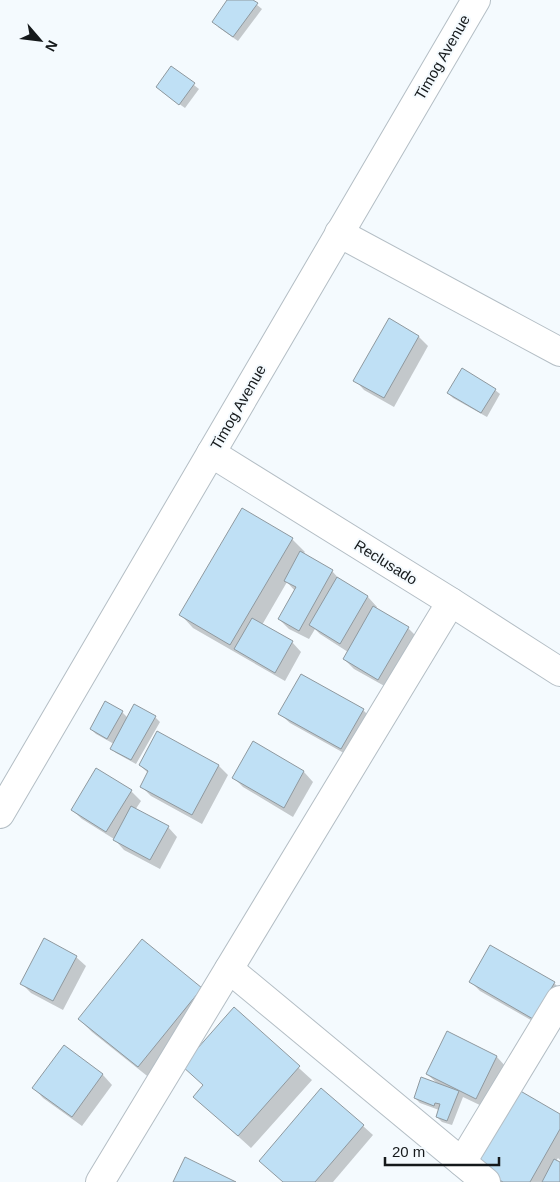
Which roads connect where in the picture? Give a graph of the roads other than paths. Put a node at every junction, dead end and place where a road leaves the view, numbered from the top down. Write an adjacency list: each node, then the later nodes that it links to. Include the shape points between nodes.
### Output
1 (476, 0): 2 (street, Timog Avenue)
2 (339, 233): 3 (street); 4 (street, Timog Avenue)
3 (560, 352)
4 (211, 453): 5 (street, Reclusado); 7 (street, Timog Avenue)
5 (451, 602): 6 (street, Reclusado); 8 (street)
6 (560, 672)
7 (0, 814)
8 (229, 969): 10 (street); 11 (street)
9 (560, 1000): 10 (street)
10 (462, 1162): 12 (street)
11 (100, 1182)
12 (486, 1182)

